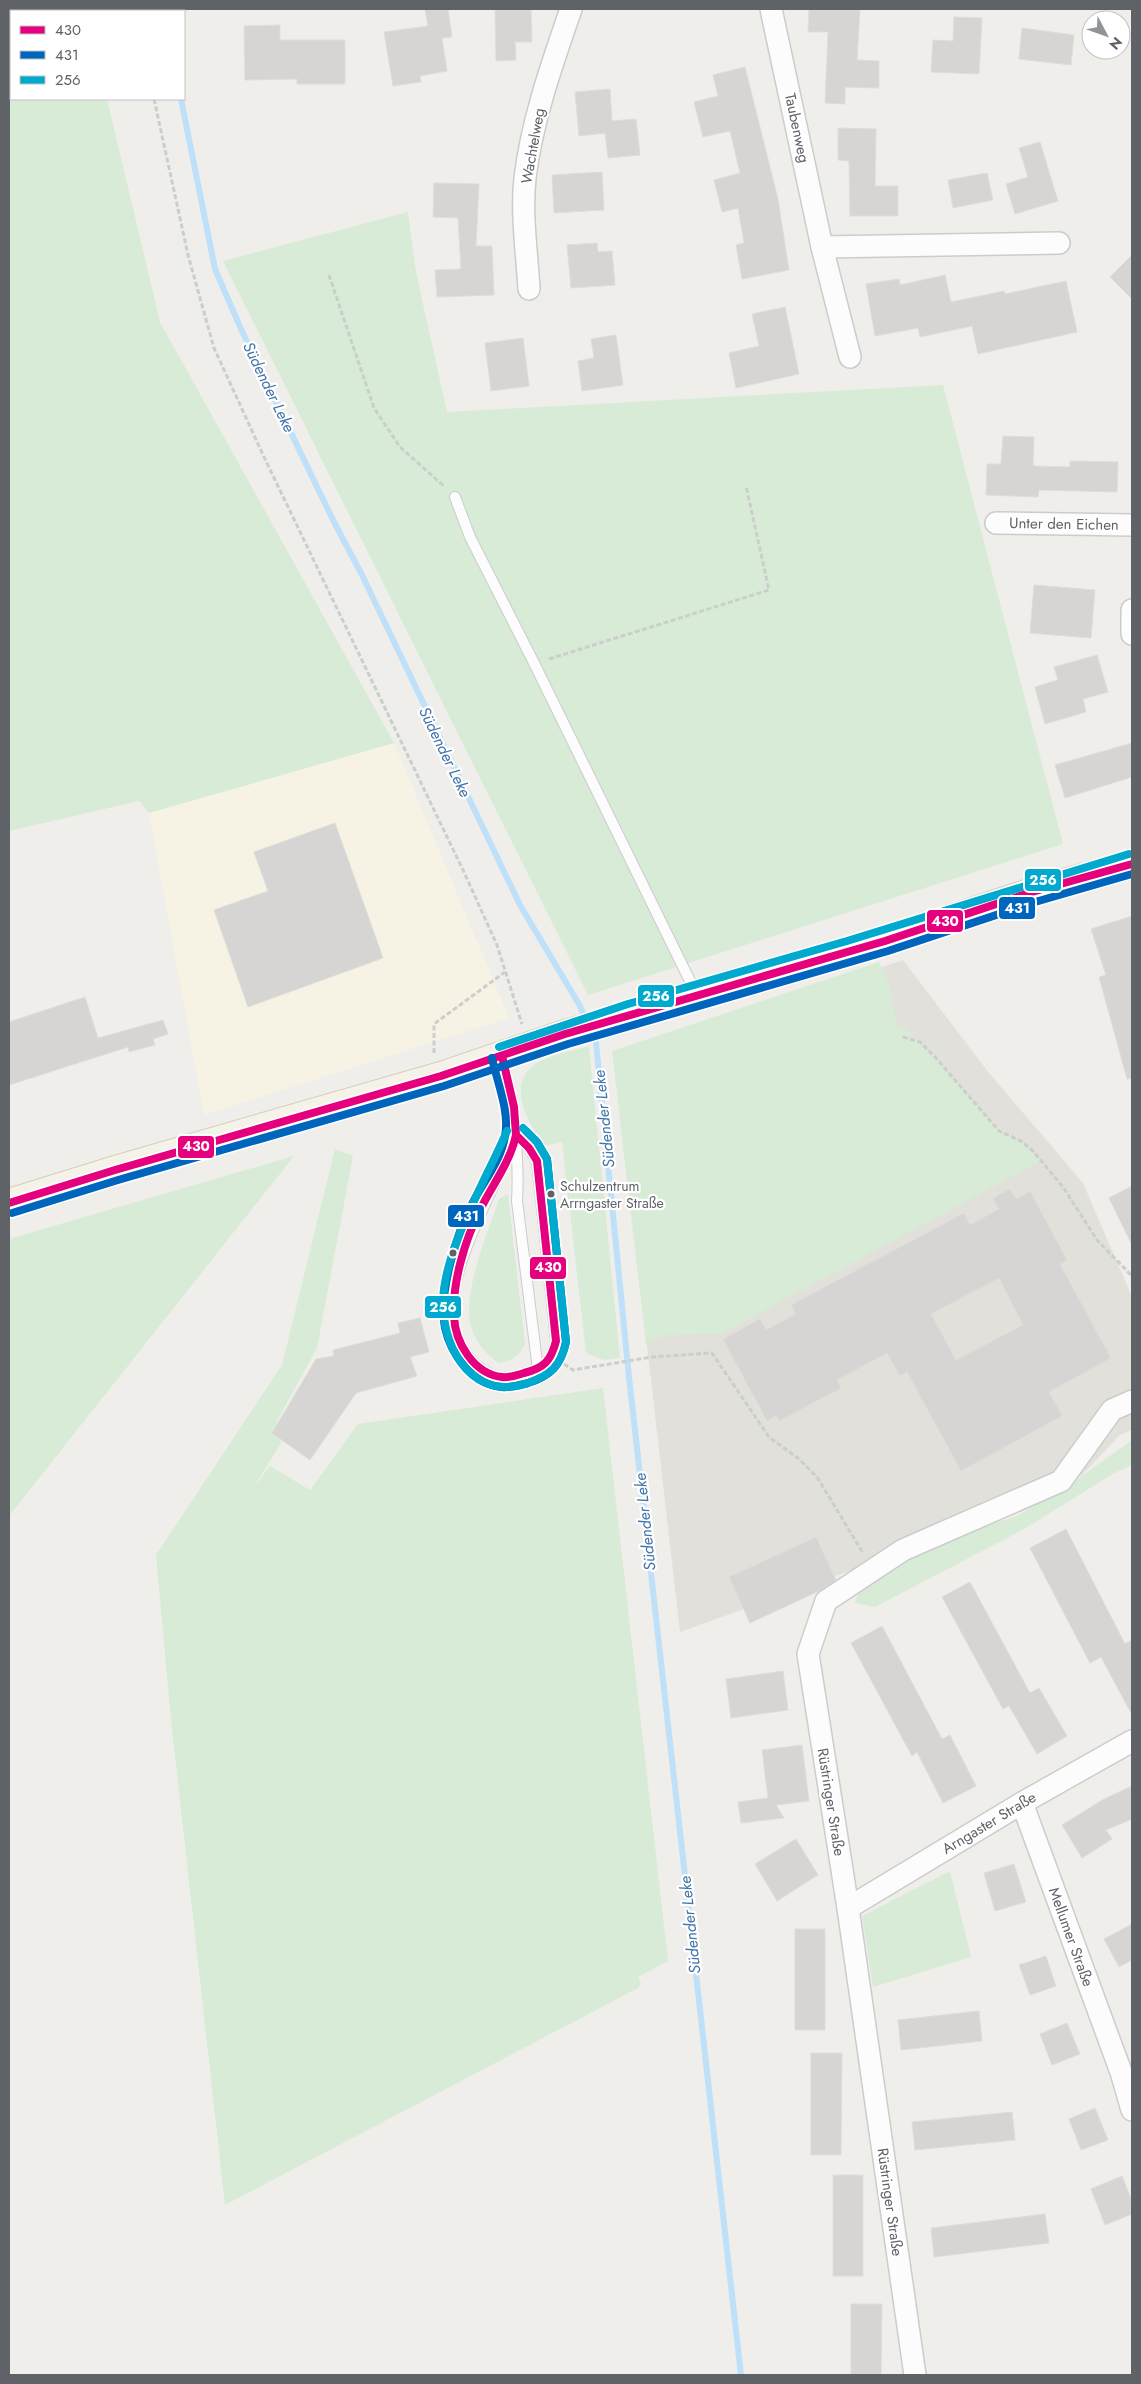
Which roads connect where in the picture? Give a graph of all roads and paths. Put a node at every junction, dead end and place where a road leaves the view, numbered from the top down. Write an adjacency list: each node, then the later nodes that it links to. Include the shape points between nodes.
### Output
1 (571, 9): 7 (street, Wachtelweg, via 546,78 525,179)
2 (771, 9): 5 (street, Taubenweg)
3 (154, 100): 17 (path, via 188,255 214,348 463,870 497,945)
4 (1059, 243): 5 (street)
5 (822, 247): 8 (street, Taubenweg)
6 (329, 276): 10 (path, via 374,408 400,447)
7 (529, 289)
8 (850, 357)
9 (746, 486): 15 (path, via 769,590)
10 (455, 497): 15 (lane, via 470,537)
11 (996, 523): 12 (street, Unter den Eichen)
12 (1132, 525)
13 (1132, 610): 14 (street)
14 (1132, 634)
15 (534, 663): 18 (lane, via 682,963)
16 (1132, 864): 18 (main road)
17 (505, 972): 19 (path); 21 (path, via 434,1024)
18 (695, 997): 22 (main road, via 565,1034)
19 (524, 1030)
20 (903, 1037): 25 (path, via 920,1042 1000,1131 1033,1151 1063,1187 1097,1240)
21 (434, 1056)
22 (502, 1056): 23 (lane); 24 (main road)
23 (516, 1135): 26 (lane, via 537,1161 556,1341); 27 (lane, via 517,1201); 27 (lane, via 504,1166 479,1212 459,1274 454,1324 462,1350 479,1368 500,1378)
24 (9, 1203)
25 (1132, 1276)
26 (552, 1358): 27 (lane); 29 (path, via 573,1370 652,1357 712,1353 769,1437 799,1458 817,1477)
27 (538, 1370)
28 (1132, 1400): 29 (street, Rüstringer Straße, via 1112,1410 1061,1481 903,1550)
29 (873, 1570): 32 (street, Rüstringer Straße, via 826,1601 808,1654)
30 (1132, 1741): 31 (street, Arngaster Straße)
31 (1022, 1803): 32 (street, Arngaster Straße); 33 (street, Mellumer Straße)
32 (848, 1908): 35 (street, Rüstringer Straße)
33 (1126, 2069): 34 (street, Mellumer Straße)
34 (1132, 2110)
35 (915, 2375)

